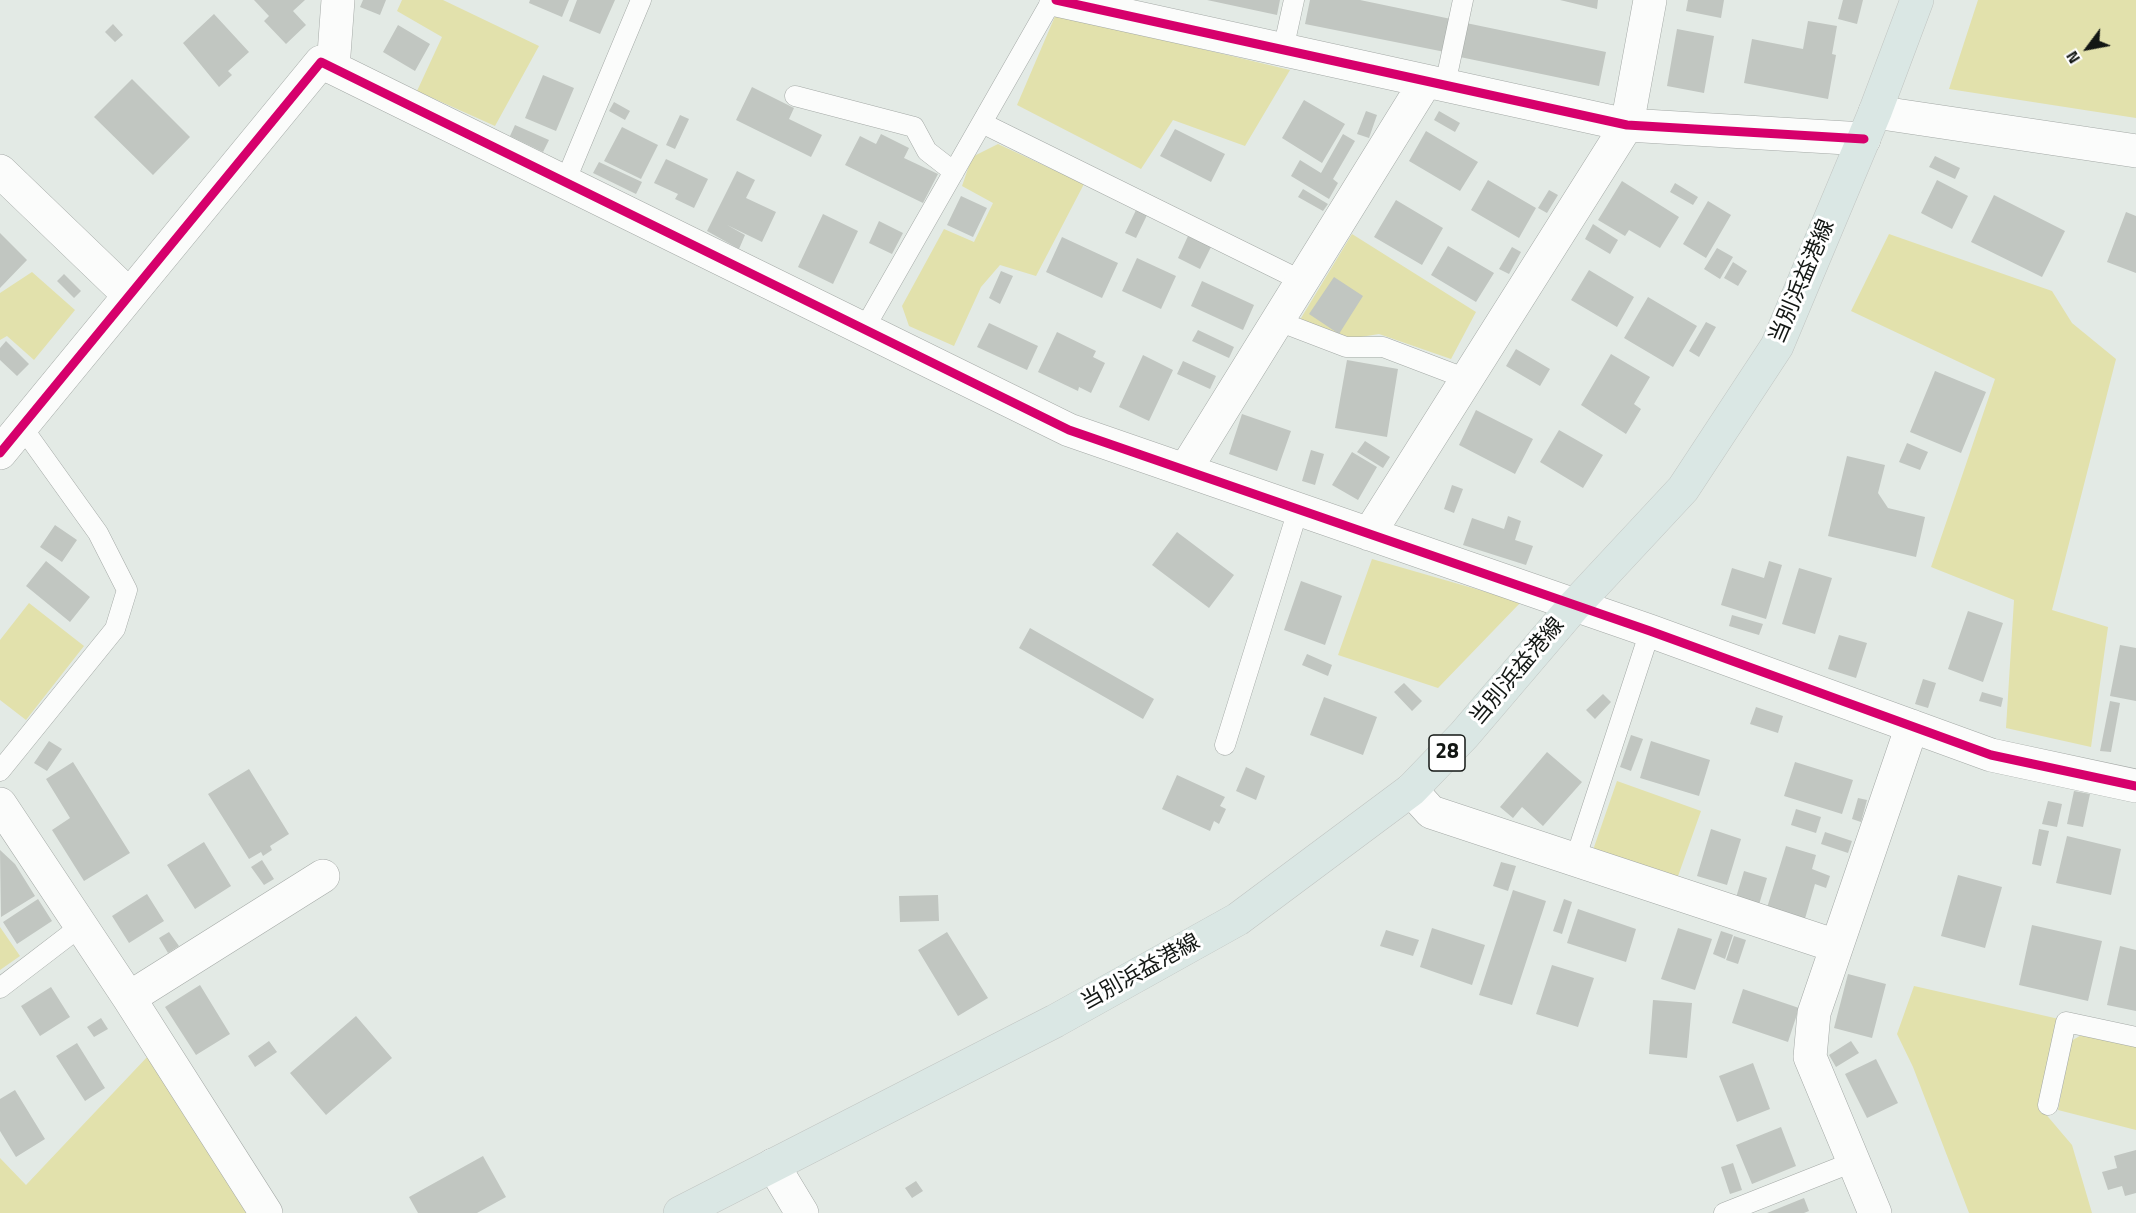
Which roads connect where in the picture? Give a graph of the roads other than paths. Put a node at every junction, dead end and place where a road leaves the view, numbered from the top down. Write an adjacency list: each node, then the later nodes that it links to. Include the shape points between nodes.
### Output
1 (338, 0): 9 (street)
2 (641, 0): 18 (lane)
3 (1054, 0): 8 (street); 12 (lane)
4 (1294, 0): 8 (lane)
5 (1463, 0): 10 (lane)
6 (1650, 0): 13 (street)
7 (1917, 0): 14 (main road, 当別浜益港線 / 28)
8 (1283, 50): 10 (street)
9 (333, 68): 18 (street); 20 (street, via 321,62)
10 (1436, 83): 13 (street); 19 (street)
11 (795, 96): 17 (lane, via 914,127 927,151)
12 (982, 123): 17 (lane); 19 (lane)
13 (1627, 125): 14 (street); 23 (street)
14 (1870, 125): 15 (street); 29 (main road, 当別浜益港線 / 28, via 1777,346 1683,489)
15 (2136, 151)
16 (0, 171): 20 (street)
17 (954, 172): 22 (lane)
18 (565, 182): 22 (street)
19 (1302, 281): 21 (street)
20 (129, 295): 24 (street)
21 (1278, 321): 23 (lane, via 1346,347 1383,347); 26 (street)
22 (864, 329): 26 (street, via 1069,430)
23 (1467, 379): 28 (street)
24 (22, 427): 25 (street); 33 (lane, via 98,533 127,590 115,629)
25 (0, 453)
26 (1185, 470): 27 (street)
27 (1298, 510): 28 (street); 32 (lane)
28 (1369, 534): 29 (street)
29 (1574, 606): 30 (street); 35 (main road, 当別浜益港線 / 28, via 1464,735)
30 (1650, 631): 31 (street); 37 (lane)
31 (1911, 726): 34 (street, via 1991,755); 40 (street)
32 (1225, 745)
33 (0, 771)
34 (2136, 786)
35 (1411, 790): 37 (street, via 1431,812); 46 (main road, 当別浜益港線 / 28, via 1238,919 1055,1020)
36 (0, 804): 39 (street)
37 (1575, 860): 40 (street)
38 (323, 876): 42 (street)
39 (81, 926): 41 (lane); 42 (street)
40 (1836, 946): 45 (street, via 1814,1012 1810,1057)
41 (0, 988)
42 (129, 998): 47 (street)
43 (2136, 1037): 44 (lane, via 2066,1022)
44 (2048, 1105)
45 (1853, 1162): 50 (lane); 51 (street)
46 (773, 1165): 48 (main road, 当別浜益港線 / 28); 49 (street)
47 (266, 1213)
48 (680, 1213)
49 (802, 1213)
50 (1724, 1213)
51 (1875, 1213)

